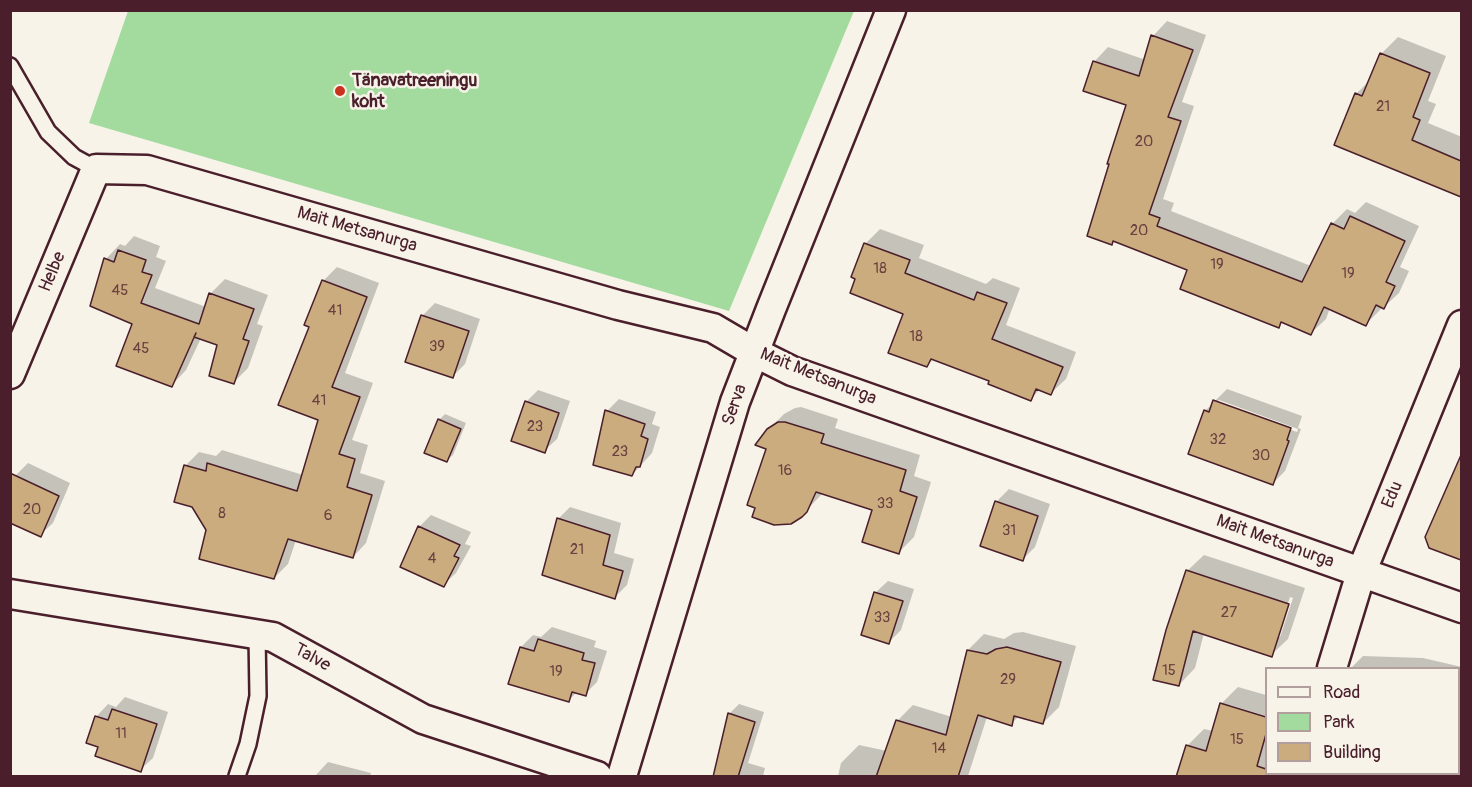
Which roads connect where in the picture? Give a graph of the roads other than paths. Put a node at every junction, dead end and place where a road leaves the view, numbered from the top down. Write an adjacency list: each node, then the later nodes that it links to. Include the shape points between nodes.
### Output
1 (891, 10): 5 (street, Serva)
2 (10, 66): 3 (lane, via 48,132 74,157)
3 (96, 169): 5 (street, Mait Metsanurga, via 147,170 618,305 713,328); 6 (street, Helbe)
4 (1461, 325): 7 (street, Edu)
5 (754, 352): 7 (street, Mait Metsanurga, via 792,371); 14 (street, Serva, via 735,402)
6 (10, 374)
7 (1361, 573): 9 (street, Mait Metsanurga); 11 (street, Edu)
8 (10, 594): 10 (street, Talve)
9 (1461, 608)
10 (257, 635): 12 (lane, via 258,696); 13 (street, Talve, via 273,637 423,719)
11 (1333, 667)
12 (237, 777)
13 (597, 777)
14 (622, 777)

